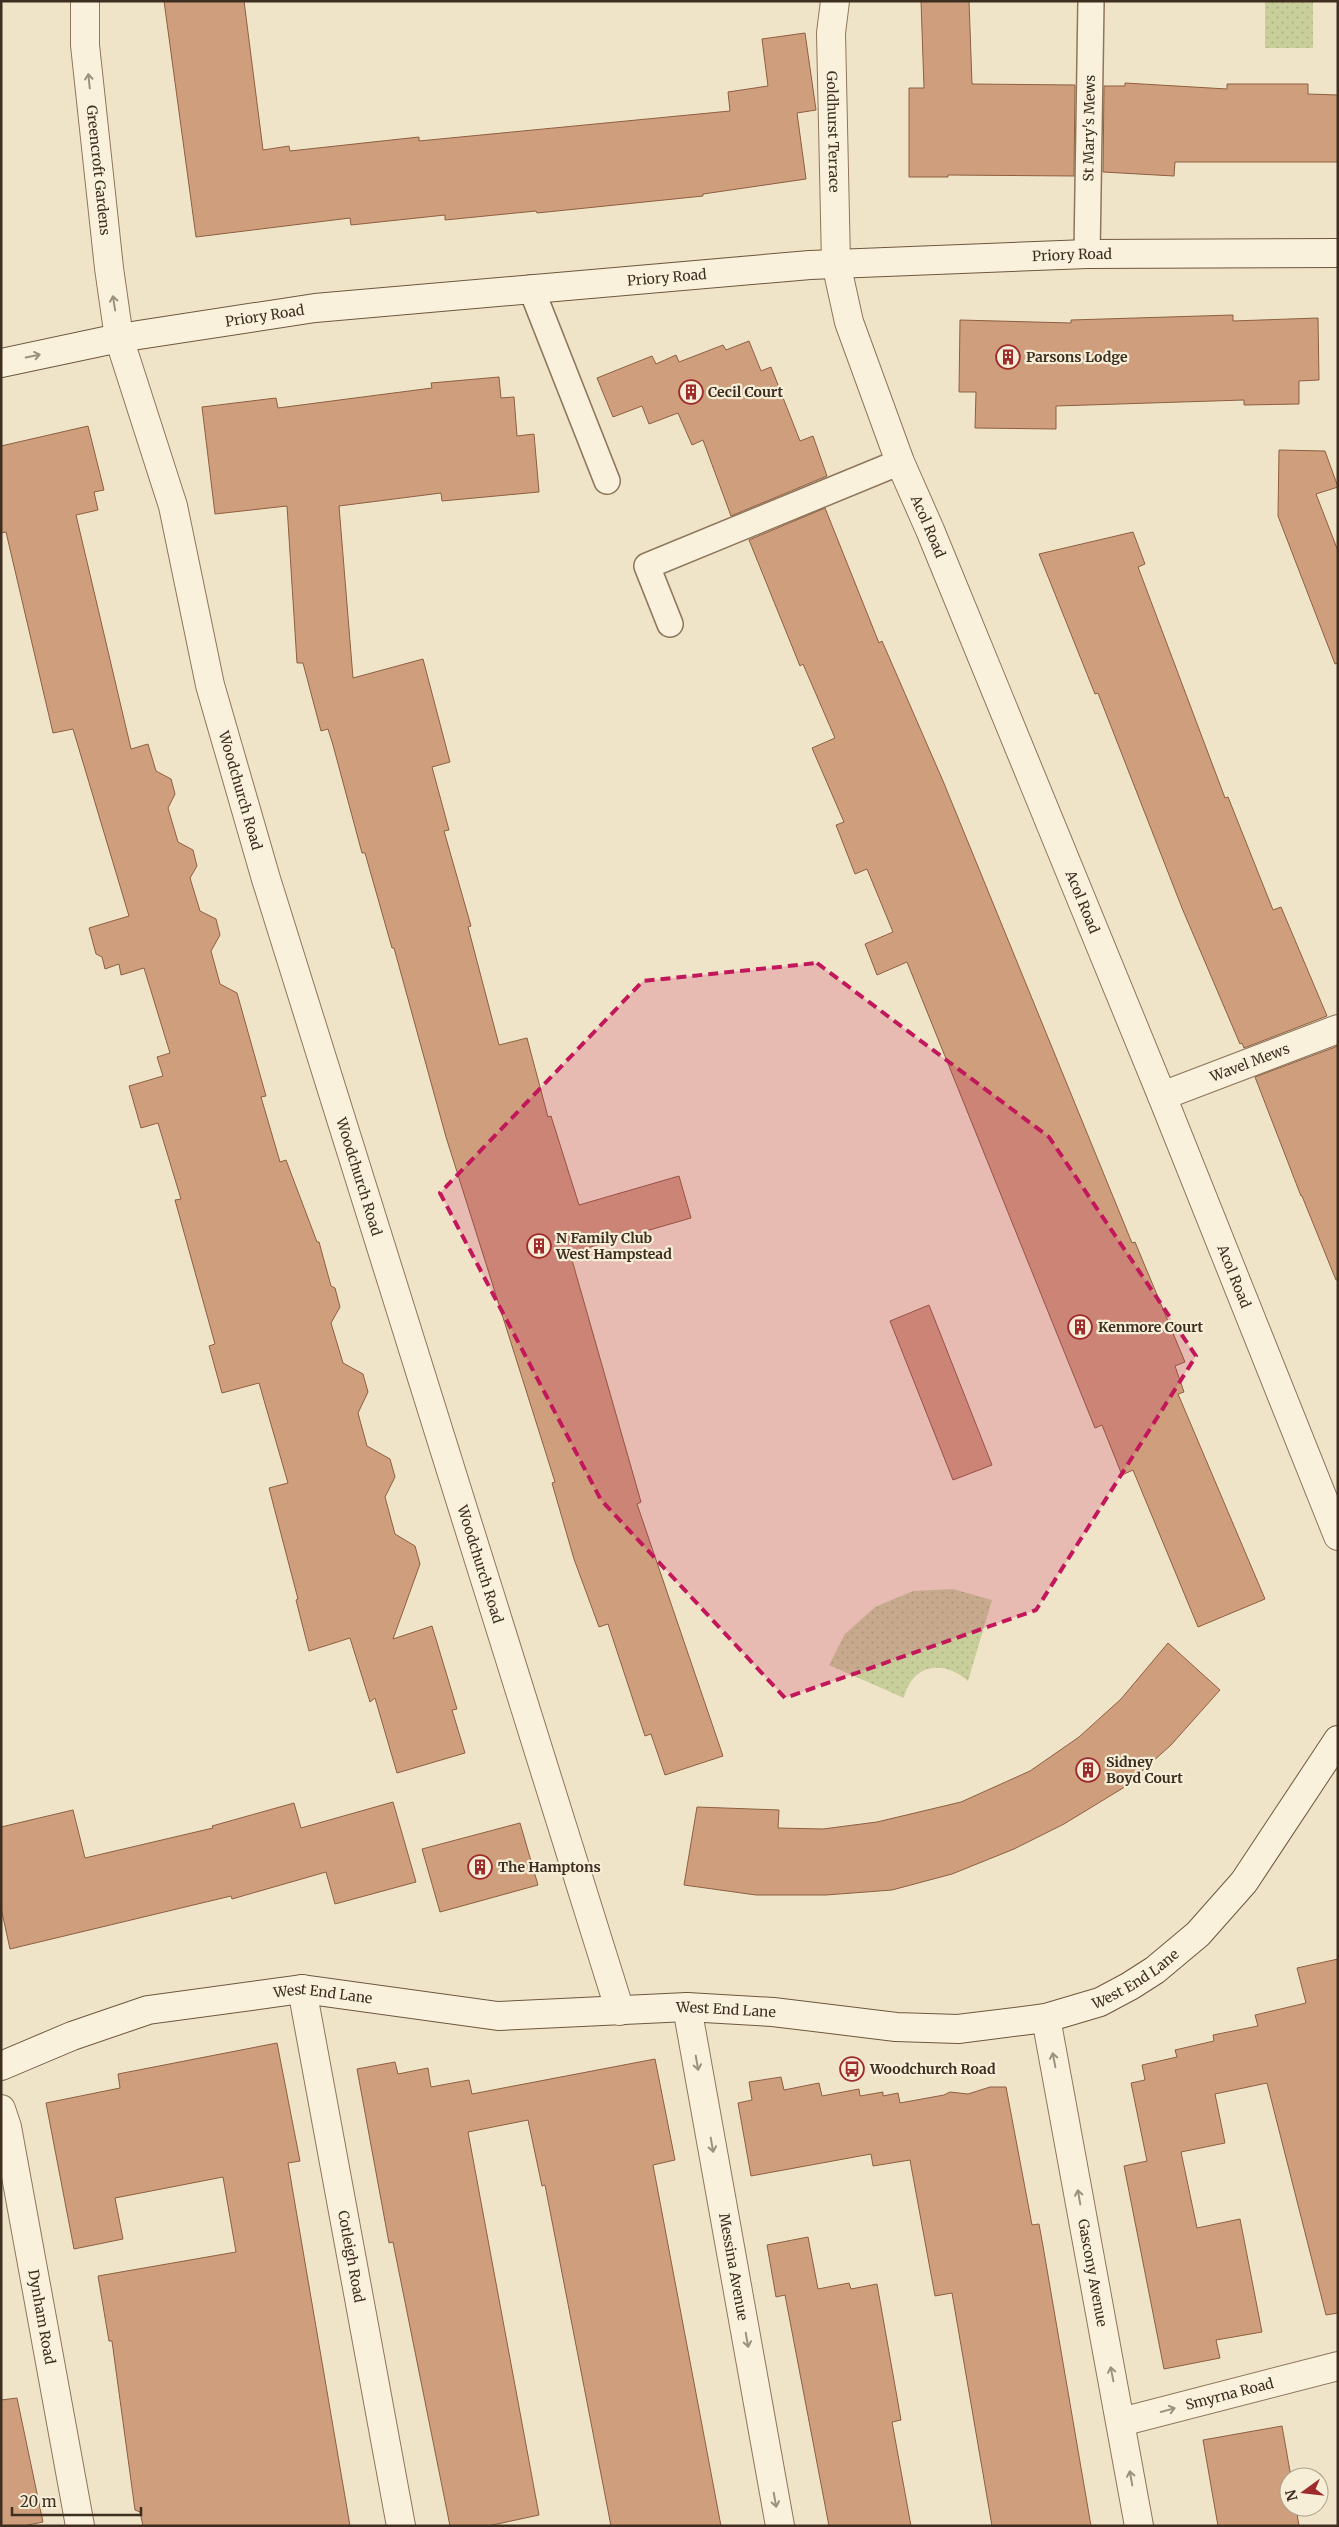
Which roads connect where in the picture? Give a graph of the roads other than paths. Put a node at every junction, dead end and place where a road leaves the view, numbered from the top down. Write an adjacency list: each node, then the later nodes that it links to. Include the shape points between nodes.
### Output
1 (85, 1): 8 (street, Greencroft Gardens, one-way to 1, via 85,45)
2 (835, 1): 6 (street, Goldhurst Terrace, via 832,34)
3 (1091, 1): 5 (lane, St Mary's Mews)
4 (1338, 253): 5 (street, Priory Road)
5 (1086, 254): 6 (street, Priory Road)
6 (836, 263): 7 (street, Priory Road); 10 (street, Acol Road, via 849,322)
7 (531, 288): 8 (street, Priory Road, via 315,308); 11 (lane)
8 (119, 338): 9 (street, Priory Road, one-way to 8); 19 (street, Woodchurch Road, via 173,506 210,685 266,879)
9 (1, 362)
10 (900, 462): 12 (lane, via 647,566); 14 (street, Acol Road)
11 (607, 481)
12 (670, 624)
13 (1338, 1029): 14 (street, Wavel Mews)
14 (1162, 1096): 15 (street, Acol Road)
15 (1338, 1536)
16 (1338, 1740): 20 (street, West End Lane, via 1244,1882 1198,1934 1130,1986 1100,2002)
17 (302, 1989): 19 (street, West End Lane, via 498,2016); 21 (street, West End Lane, via 148,2010 72,2036); 26 (street, Cotleigh Road)
18 (687, 2007): 19 (street, West End Lane); 20 (street, West End Lane, via 753,2010 929,2028); 27 (street, Messina Avenue, one-way to 27)
19 (620, 2011)
20 (1046, 2018): 24 (street, Gascony Avenue, one-way to 20)
21 (1, 2066)
22 (1, 2109): 25 (street, Dynham Road, via 7,2127)
23 (1338, 2366): 24 (street, Smyrna Road, one-way to 23)
24 (1121, 2422): 28 (street, Gascony Avenue, one-way to 24)
25 (80, 2526)
26 (401, 2526)
27 (780, 2526)
28 (1139, 2526)

